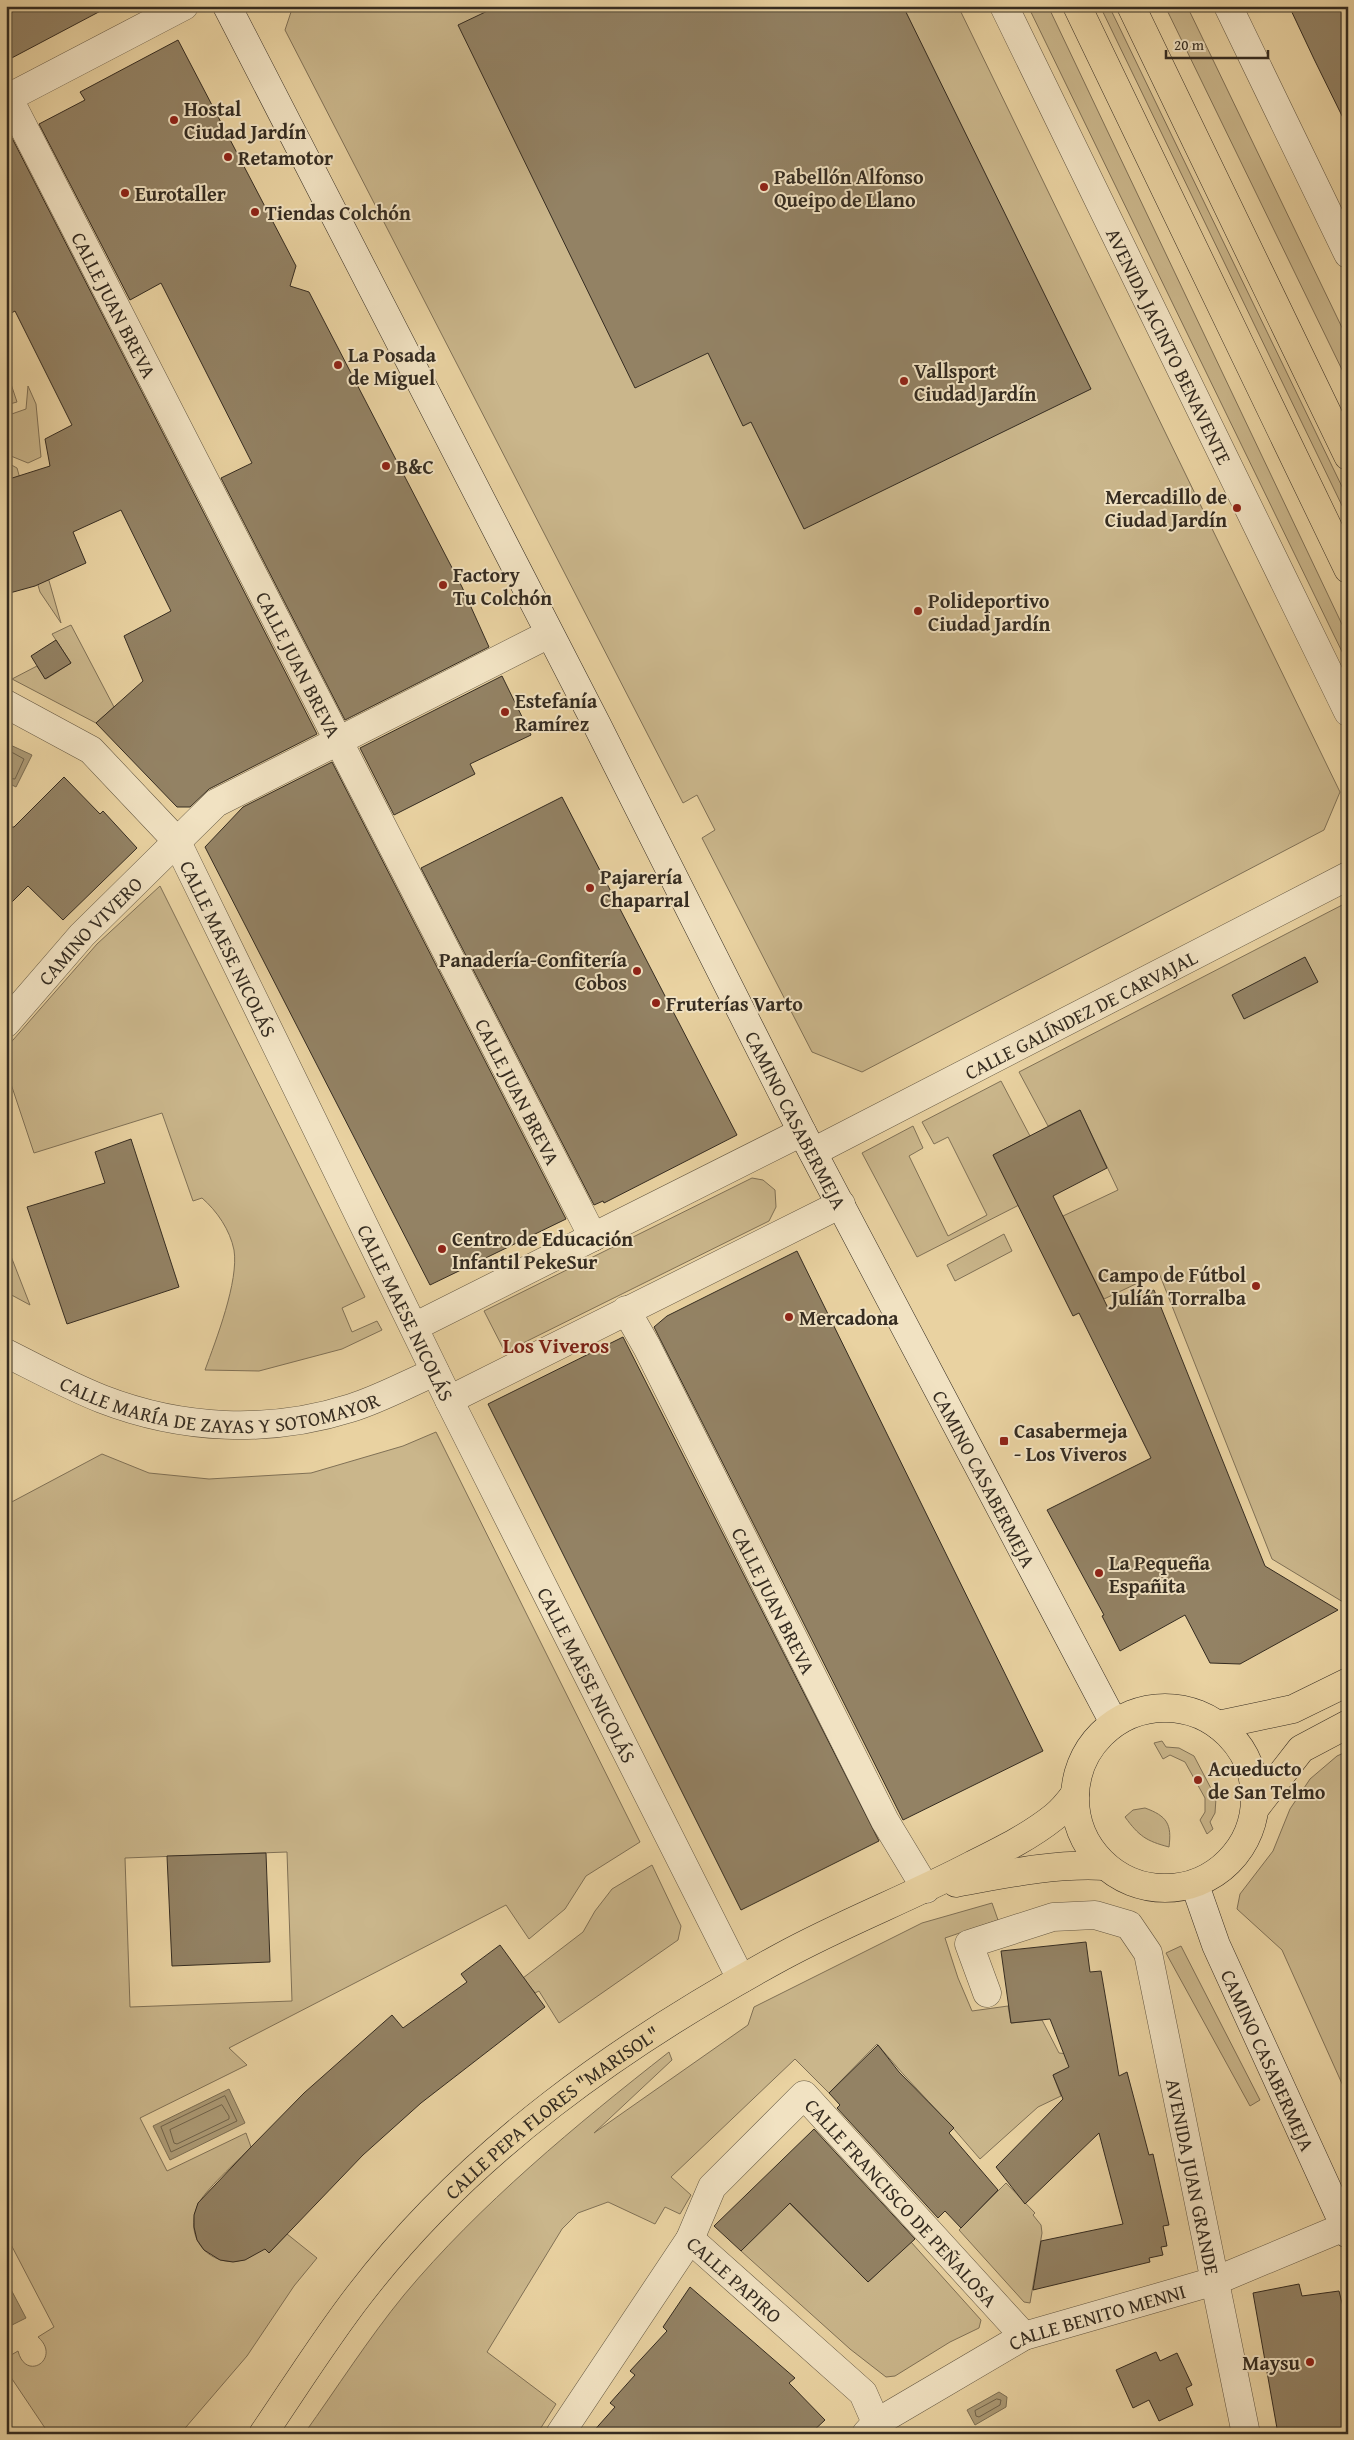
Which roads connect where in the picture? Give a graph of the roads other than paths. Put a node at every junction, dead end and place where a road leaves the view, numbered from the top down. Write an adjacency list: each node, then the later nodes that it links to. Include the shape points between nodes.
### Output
1 (184, 6): 7 (street)
2 (227, 6): 11 (street, CAMINO CASABERMEJA)
3 (1004, 6): 13 (street, AVENIDA JACINTO BENAVENTE)
4 (1077, 6): 10 (main road)
5 (1131, 6): 9 (main road)
6 (1228, 6): 8 (street)
7 (7, 97): 14 (street, CALLE JUAN BREVA)
8 (1348, 254)
9 (1348, 456)
10 (1348, 569)
11 (549, 634): 14 (street, CAMINO VIVERO); 18 (street, CAMINO CASABERMEJA)
12 (6, 704): 15 (street, CALLE MAESE NICOLÁS, via 91,750)
13 (1348, 712)
14 (338, 741): 15 (street, CAMINO VIVERO, via 216,804); 20 (street, CALLE JUAN BREVA)
15 (176, 840): 17 (street, CAMINO VIVERO, via 82,935); 22 (street, CALLE MAESE NICOLÁS)
16 (1348, 876): 18 (street, CALLE GALÍNDEZ DE CARVAJAL)
17 (6, 1023)
18 (808, 1142): 19 (street, CAMINO CASABERMEJA); 20 (street, CALLE GALÍNDEZ DE CARVAJAL)
19 (841, 1204): 21 (street); 27 (street, CAMINO CASABERMEJA)
20 (594, 1237): 22 (street, CALLE GALÍNDEZ DE CARVAJAL)
21 (626, 1310): 25 (street); 34 (street, CALLE JUAN BREVA, via 885,1821)
22 (414, 1327): 24 (street, CALLE MAESE NICOLÁS)
23 (6, 1352): 24 (street, CALLE MARÍA DE ZAYAS Y SOTOMAYOR, via 103,1399 144,1413 207,1425 285,1424 352,1408)
24 (435, 1372): 25 (street, CALLE MAESE NICOLÁS)
25 (449, 1400): 35 (street, CALLE MAESE NICOLÁS)
26 (1348, 1682): 29 (main road, via 1293,1709)
27 (1114, 1723): 29 (main road, via 1149,1708 1190,1711); 30 (main road, via 1096,1738 1079,1770)
28 (1348, 1724): 31 (main road, via 1300,1749)
29 (1218, 1725): 31 (main road, via 1246,1756 1254,1775)
30 (1075, 1794): 32 (main road, via 1074,1802 1085,1841); 34 (main road, CALLE PEPA FLORES "MARISOL", via 1055,1816 1007,1847)
31 (1256, 1807): 33 (main road, via 1249,1834 1232,1860)
32 (1104, 1866): 33 (main road, via 1141,1886 1173,1889); 34 (main road, CALLE PEPA FLORES "MARISOL", via 1039,1869)
33 (1195, 1884): 37 (street, CAMINO CASABERMEJA, via 1216,1945)
34 (926, 1889): 35 (main road, CALLE PEPA FLORES "MARISOL", via 806,1943)
35 (740, 1979): 42 (main road, CALLE PEPA FLORES "MARISOL", via 655,2030 556,2101 480,2163 420,2224 360,2294)
36 (987, 1993): 39 (street, AVENIDA JUAN GRANDE, via 969,1944 1053,1917 1095,1915 1129,1925 1148,1953)
37 (1346, 2230): 39 (street, CALLE BENITO MENNI)
38 (690, 2239): 40 (street, CALLE FRANCISCO DE PEÑALOSA, via 712,2187 804,2096); 41 (street, CALLE PAPIRO, via 863,2393); 43 (street, CALLE PAPIRO)
39 (1215, 2281): 40 (street, CALLE BENITO MENNI); 44 (street, AVENIDA JUAN GRANDE)
40 (1024, 2336): 41 (street, CALLE BENITO MENNI)
41 (874, 2430)
42 (263, 2434)
43 (560, 2434)
44 (1246, 2434)

